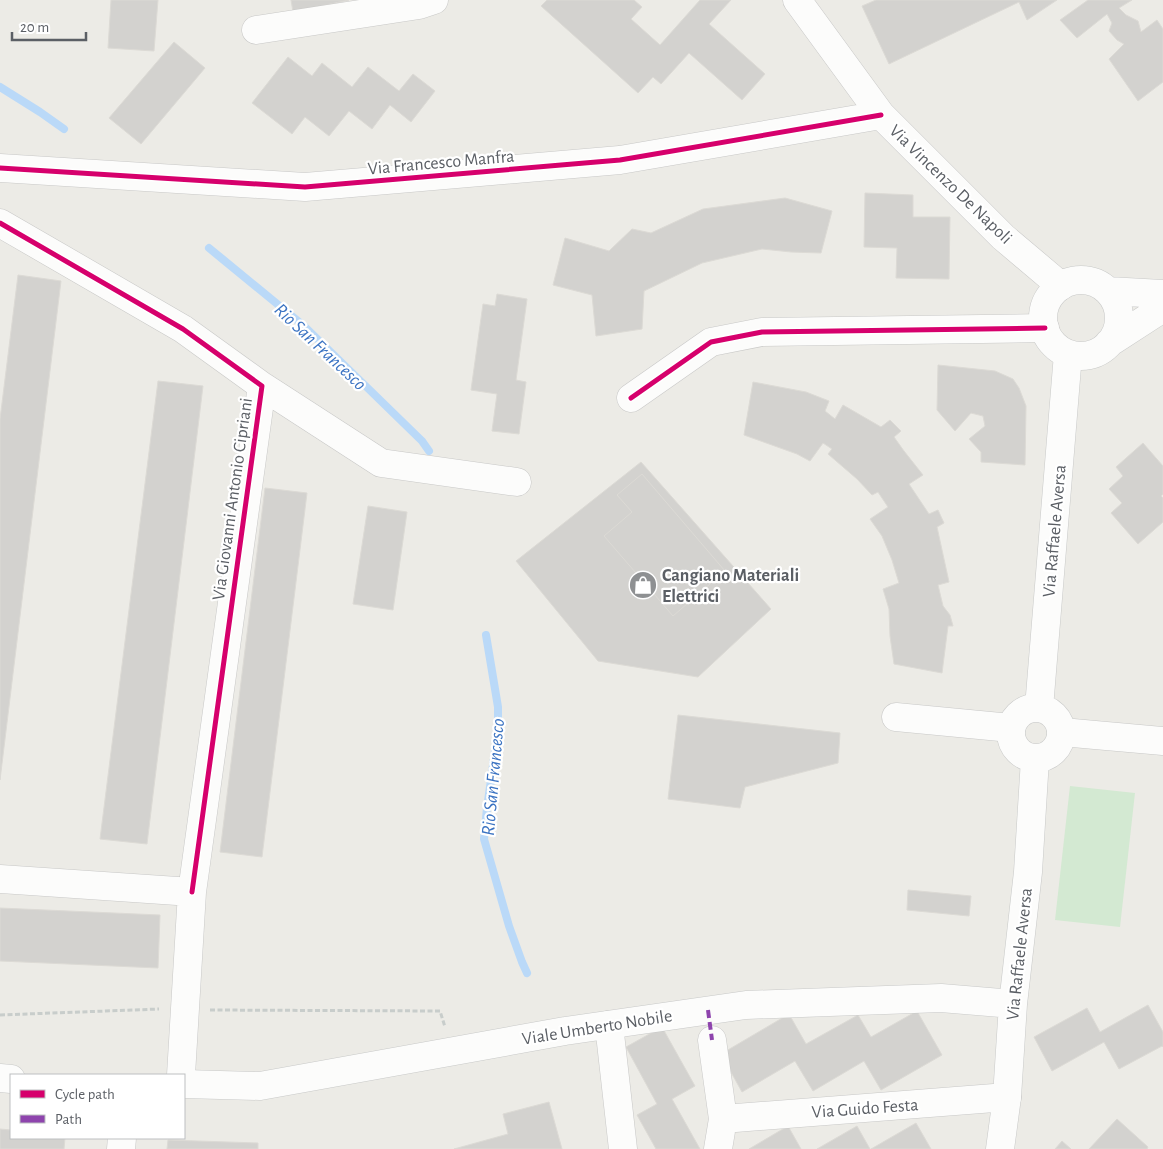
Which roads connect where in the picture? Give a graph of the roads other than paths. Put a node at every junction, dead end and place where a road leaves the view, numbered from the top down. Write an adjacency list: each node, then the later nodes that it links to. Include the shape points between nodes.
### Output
1 (434, 0): 3 (street)
2 (797, 0): 4 (street, Via Vincenzo De Napoli)
3 (256, 30)
4 (881, 116): 5 (street, Via Francesco Manfra, via 620,160 305,187); 7 (street, Via Vincenzo De Napoli, via 1003,237)
5 (0, 168)
6 (0, 223): 14 (street, Via Giovanni Antonio Cipriani, via 182,329)
7 (1061, 286): 8 (street, via 1085,280); 11 (street, via 1046,304)
8 (1108, 291): 9 (street); 12 (street, via 1119,311 1116,334)
9 (1163, 294)
10 (1163, 308): 12 (street)
11 (1045, 328): 13 (street, via 1050,340); 15 (street, via 762,332 711,342)
12 (1110, 343): 13 (street, via 1091,355)
13 (1068, 354): 17 (street, Via Raffaele Aversa)
14 (262, 386): 16 (street, Via Giovanni Antonio Cipriani, via 381,463); 24 (street, Via Giovanni Antonio Cipriani)
15 (631, 398)
16 (517, 482)
17 (1039, 708): 19 (street, via 1025,710 1013,721); 20 (street, via 1054,716)
18 (896, 717): 19 (street)
19 (1011, 728): 22 (street, via 1013,745 1026,757)
20 (1062, 732): 21 (street); 22 (street, via 1054,752)
21 (1163, 740)
22 (1035, 759): 25 (street, Via Raffaele Aversa, via 1028,872)
23 (0, 880): 24 (street)
24 (192, 892): 28 (street, Via Giovanni Antonio Cipriani)
25 (1013, 1004): 26 (street, Viale Umberto Nobile, via 941,998 746,1005); 30 (street, Via Raffaele Aversa)
26 (609, 1025): 29 (street, Viale Umberto Nobile, via 260,1086); 32 (street)
27 (712, 1040): 31 (street)
28 (181, 1074)
29 (185, 1084)
30 (1007, 1097): 31 (street, Via Guido Festa); 34 (street, Via Raffaele Aversa)
31 (723, 1119): 33 (street)
32 (622, 1149)
33 (718, 1149)
34 (1000, 1149)

